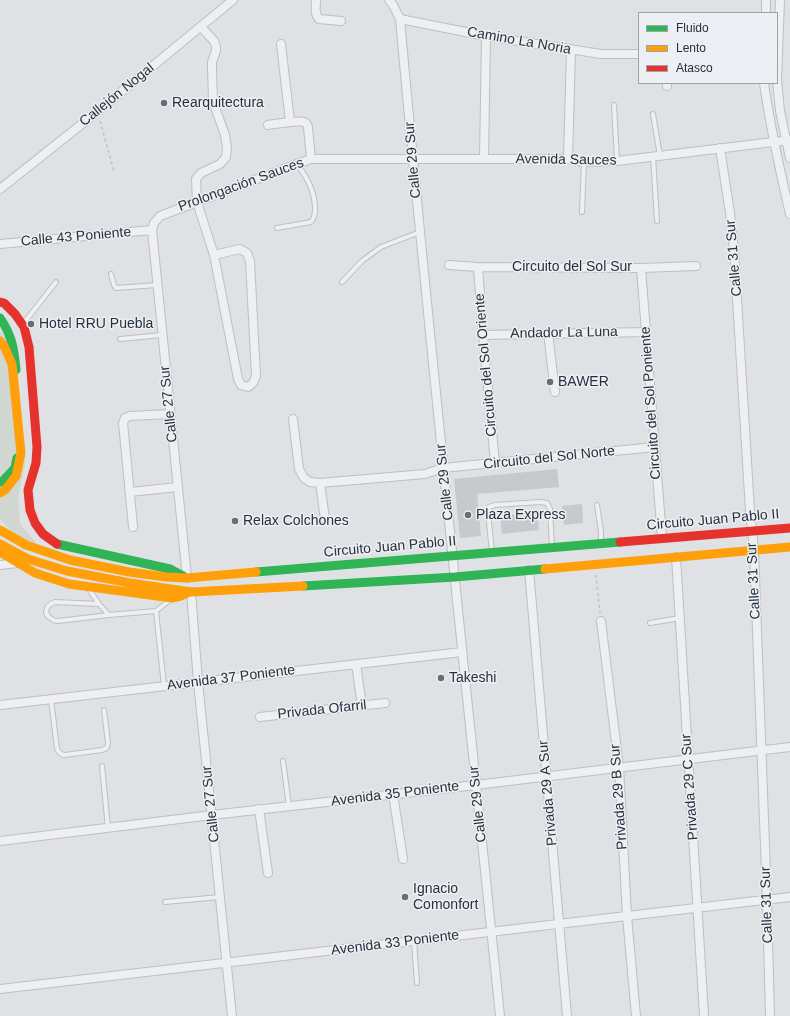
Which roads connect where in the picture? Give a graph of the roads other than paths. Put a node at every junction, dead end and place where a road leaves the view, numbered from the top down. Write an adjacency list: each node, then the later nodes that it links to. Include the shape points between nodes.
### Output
1 (233, 0): 9 (street, Callejón Nogal)
2 (316, 0): 8 (street, via 315,13 319,19)
3 (389, 0): 7 (street)
4 (766, 0): 6 (street)
5 (780, 0): 13 (street)
6 (766, 12)
7 (400, 19): 10 (street, Camino La Noria); 27 (street, Calle 29 Sur)
8 (341, 21)
9 (201, 27): 33 (street, Callejón Nogal); 34 (street, via 216,46 212,62 213,100 227,148 226,157 220,164 201,173 196,179)
10 (486, 36): 12 (street, Camino La Noria); 28 (street)
11 (281, 44): 19 (street)
12 (571, 50): 14 (street, Camino La Noria, via 601,54); 29 (street)
13 (778, 53)
14 (638, 54)
15 (764, 84): 22 (street)
16 (777, 84): 21 (street, via 780,111)
17 (614, 105): 30 (lane)
18 (654, 114): 24 (lane)
19 (290, 122): 20 (street); 26 (street, via 306,123)
20 (268, 125)
21 (788, 140): 22 (street, Avenida Sauces); 25 (street)
22 (774, 142): 23 (street, Avenida Sauces); 36 (street)
23 (720, 148): 24 (street, Avenida Sauces); 76 (street, Calle 31 Sur, via 734,250)
24 (656, 156): 30 (street, Avenida Sauces); 37 (lane)
25 (790, 158)
26 (311, 159): 27 (street, Prolongación Sauces); 32 (street, Prolongación Sauces)
27 (413, 159): 28 (street, Avenida Sauces); 40 (street, Calle 29 Sur)
28 (484, 159): 29 (street, Avenida Sauces)
29 (568, 160): 31 (street, Avenida Sauces)
30 (617, 161): 31 (street, Avenida Sauces)
31 (584, 162): 35 (lane)
32 (297, 164): 34 (street, Prolongación Sauces); 38 (lane, via 312,188 314,219 311,222)
33 (0, 189)
34 (196, 202): 39 (street, Prolongación Sauces, via 160,216 154,222); 42 (street)
35 (582, 212)
36 (790, 214)
37 (657, 221)
38 (277, 228)
39 (152, 230): 41 (street, Calle 43 Poniente); 50 (street, Calle 27 Sur)
40 (420, 232): 49 (lane, via 381,247 362,261); 65 (street, Calle 29 Sur)
41 (0, 244)
42 (214, 255): 42 (street, via 238,379 241,385 248,387 254,383 256,376 250,261 247,253 240,250)
43 (449, 265): 45 (street, Circuito del Sol Sur)
44 (696, 266): 46 (street, Circuito del Sol Sur)
45 (478, 267): 46 (street, Circuito del Sol Sur); 57 (street, Circuito del Sol Oriente)
46 (641, 268): 54 (street, Circuito del Sol Poniente)
47 (111, 274): 50 (lane, via 116,288)
48 (56, 282): 53 (lane)
49 (342, 282)
50 (157, 285): 56 (street, Calle 27 Sur)
51 (0, 302): 53 (main road, via 4,303)
52 (0, 318): 66 (main road, via 14,346 21,443 14,468)
53 (22, 323): 91 (main road, via 29,348 37,447 36,463 28,490 30,510 35,523 43,534 57,544 170,569)
54 (646, 332): 55 (street, Andador La Luna); 63 (street, Circuito del Sol Poniente)
55 (548, 333): 57 (street, Andador La Luna); 60 (street)
56 (162, 335): 58 (lane); 61 (street, Calle 27 Sur)
57 (483, 335): 64 (street, Circuito del Sol Oriente)
58 (120, 339)
59 (0, 341): 70 (main road, bridge, via 12,364 21,453 16,476)
60 (555, 392)
61 (170, 414): 68 (street, Calle 27 Sur); 69 (street, via 125,418 123,423)
62 (293, 419): 67 (street, via 299,469 310,482)
63 (655, 447): 64 (street, Circuito del Sol Norte); 77 (street, Circuito del Sol Poniente)
64 (495, 463): 65 (street, Circuito del Sol Norte)
65 (444, 468): 67 (street, Circuito del Sol Norte, via 425,474); 85 (street, Calle 29 Sur)
66 (0, 482)
67 (320, 483): 72 (street)
68 (178, 487): 69 (street); 91 (street, Calle 27 Sur)
69 (130, 492): 73 (street)
70 (0, 494)
71 (598, 505): 79 (lane)
72 (326, 519)
73 (133, 527)
74 (790, 528): 76 (main road, Circuito Juan Pablo II)
75 (0, 530): 91 (main road, Circuito Juan Pablo II, via 26,545 70,560 129,572)
76 (752, 531): 77 (main road, Circuito Juan Pablo II); 82 (street, Calle 31 Sur)
77 (662, 538): 79 (main road, Circuito Juan Pablo II)
78 (0, 544): 93 (main road, via 28,559 67,572)
79 (602, 544): 81 (main road, Circuito Juan Pablo II)
80 (790, 547): 82 (main road)
81 (552, 548): 84 (main road, Circuito Juan Pablo II); 84 (lane, via 550,509 547,503 495,505 489,507 488,513)
82 (754, 550): 86 (main road); 112 (street, Calle 31 Sur)
83 (0, 552): 87 (main road)
84 (492, 553): 85 (main road, Circuito Juan Pablo II)
85 (452, 556): 90 (street, Calle 29 Sur); 91 (main road, Circuito Juan Pablo II)
86 (676, 557): 89 (main road); 98 (street, Privada 29 C Sur)
87 (17, 563): 88 (street); 92 (main road, via 35,573 69,584)
88 (0, 565)
89 (529, 570): 90 (main road); 117 (street, Privada 29 A Sur)
90 (455, 576): 93 (main road); 101 (street, Calle 29 Sur)
91 (186, 578)
92 (86, 586): 94 (main road); 95 (lane)
93 (191, 592): 94 (main road); 103 (street, Calle 27 Sur)
94 (172, 598): 96 (lane)
95 (99, 604): 97 (lane); 97 (lane, via 55,602 46,608 52,620 58,621)
96 (156, 611): 97 (lane); 104 (lane)
97 (109, 615)
98 (680, 618): 100 (lane); 113 (street, Privada 29 C Sur)
99 (601, 620): 116 (street, Privada 29 B Sur)
100 (650, 623)
101 (462, 652): 102 (street, Avenida 37 Poniente); 118 (street, Calle 29 Sur)
102 (356, 664): 103 (street, Avenida 37 Poniente); 108 (street)
103 (198, 682): 104 (street, Avenida 37 Poniente); 122 (street, Calle 27 Sur)
104 (164, 686): 105 (street, Avenida 37 Poniente)
105 (51, 699): 107 (street, Avenida 37 Poniente); 109 (lane, via 58,749 62,755 102,750 108,746)
106 (385, 703): 108 (street, Privada Ofarril)
107 (0, 705)
108 (362, 706): 110 (street, Privada Ofarril)
109 (104, 710)
110 (260, 717)
111 (790, 747): 112 (street, Avenida 35 Poniente)
112 (761, 751): 113 (street, Avenida 35 Poniente); 129 (street, Calle 31 Sur)
113 (688, 759): 116 (street, Avenida 35 Poniente); 131 (street, Privada 29 C Sur)
114 (283, 761): 120 (lane)
115 (102, 766): 123 (lane)
116 (619, 767): 117 (street, Avenida 35 Poniente); 132 (street, Privada 29 B Sur)
117 (547, 776): 118 (street, Avenida 35 Poniente); 133 (street, Privada 29 A Sur)
118 (476, 785): 119 (street, Avenida 35 Poniente); 134 (street, Calle 29 Sur)
119 (393, 794): 120 (street, Avenida 35 Poniente); 125 (street)
120 (289, 806): 121 (street, Avenida 35 Poniente)
121 (259, 809): 122 (street, Avenida 35 Poniente); 126 (street)
122 (212, 815): 123 (street, Avenida 35 Poniente); 127 (street, Calle 27 Sur)
123 (108, 828): 124 (street, Avenida 35 Poniente)
124 (0, 841)
125 (403, 858)
126 (268, 873)
127 (220, 897): 130 (lane); 136 (street, Calle 27 Sur)
128 (790, 897): 129 (street, Avenida 33 Poniente)
129 (767, 900): 131 (street, Avenida 33 Poniente); 144 (street, Calle 31 Sur)
130 (166, 902)
131 (698, 908): 132 (street, Avenida 33 Poniente); 143 (street, Privada 29 C Sur)
132 (627, 916): 133 (street, Avenida 33 Poniente); 142 (street, Privada 29 B Sur)
133 (560, 924): 134 (street, Avenida 33 Poniente); 141 (street, Privada 29 A Sur)
134 (491, 932): 135 (street, Avenida 33 Poniente); 140 (street, Calle 29 Sur)
135 (414, 941): 136 (street, Avenida 33 Poniente); 137 (lane)
136 (227, 963): 138 (street, Avenida 33 Poniente); 139 (street, Calle 27 Sur)
137 (417, 983)
138 (0, 989)
139 (232, 1016)
140 (500, 1016)
141 (567, 1016)
142 (636, 1016)
143 (704, 1016)
144 (770, 1016)

